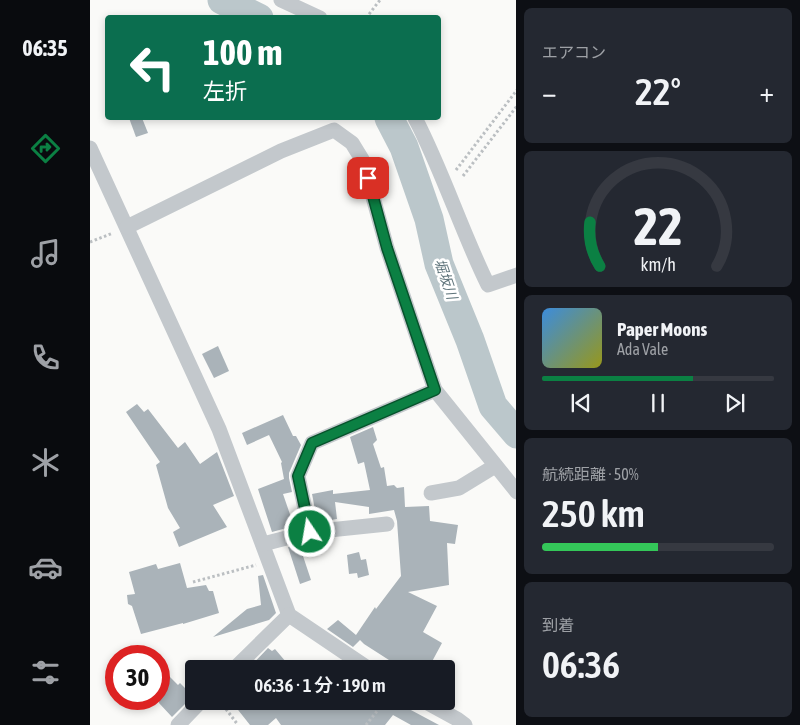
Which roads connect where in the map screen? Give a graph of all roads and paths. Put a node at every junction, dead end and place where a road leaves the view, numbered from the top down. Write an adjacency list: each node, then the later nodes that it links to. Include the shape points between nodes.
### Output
1 (281, 0): 3 (street)
2 (380, 0): 4 (path)
3 (314, 15)
4 (368, 15)
5 (516, 90): 9 (path)
6 (516, 106): 10 (path)
7 (416, 120): 13 (street, via 488,285)
8 (90, 148): 11 (street)
9 (456, 170)
10 (462, 176)
11 (127, 227): 12 (path); 14 (street, via 281,151 334,130 352,143 363,161 387,248); 20 (street, via 219,430)
12 (90, 242)
13 (516, 275)
14 (435, 390): 15 (street); 19 (street, via 312,443 298,476)
15 (496, 466): 16 (street); 17 (street, via 459,488)
16 (516, 492)
17 (430, 493)
18 (387, 524): 19 (street)
19 (310, 532): 20 (street)
20 (263, 544): 21 (street)
21 (269, 561): 22 (path); 23 (street)
22 (193, 582)
23 (290, 615): 24 (street); 25 (street)
24 (243, 660)
25 (356, 660)
26 (192, 710): 30 (street)
27 (227, 710): 31 (path)
28 (378, 710): 32 (path)
29 (440, 710): 33 (street)
30 (178, 725)
31 (238, 725)
32 (366, 725)
33 (465, 725)

